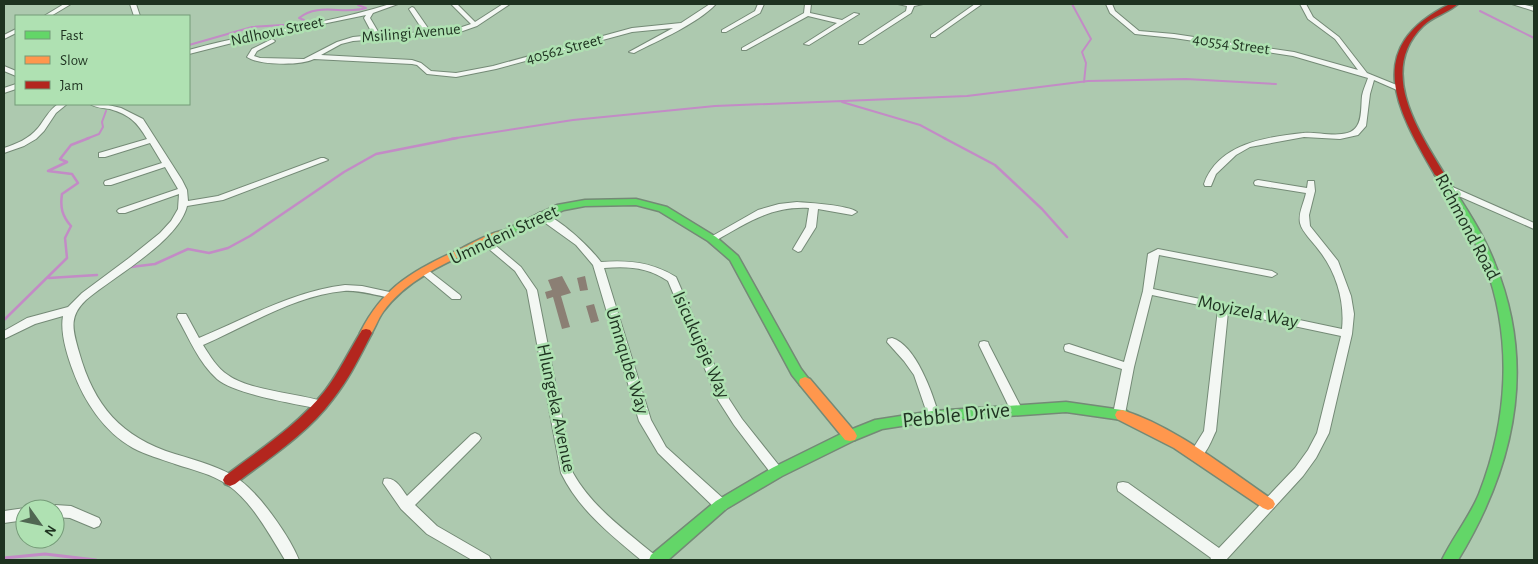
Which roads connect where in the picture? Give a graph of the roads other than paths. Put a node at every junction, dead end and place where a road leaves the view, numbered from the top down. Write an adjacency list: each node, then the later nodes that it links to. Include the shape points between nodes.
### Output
1 (68, 4): 21 (street)
2 (395, 4): 18 (street, Ndlhovu Street)
3 (454, 4): 23 (street)
4 (507, 4): 23 (street, Msilingi Avenue)
5 (713, 4): 24 (street)
6 (762, 4): 25 (street, via 758,12)
7 (808, 4): 19 (street)
8 (901, 4): 9 (street)
9 (910, 4): 10 (street); 30 (street, via 909,12)
10 (920, 4)
11 (979, 4): 28 (street)
12 (1109, 4): 36 (street, 40554 Street, via 1112,12 1137,33 1287,53 1324,61)
13 (1303, 4): 36 (street, via 1310,18 1336,38)
14 (1455, 4): 37 (main road, Richmond Road, via 1425,20 1413,32 1399,68)
15 (1515, 4): 16 (street)
16 (1534, 9)
17 (412, 10): 26 (street)
18 (371, 11): 27 (street, via 367,18); 33 (street, Ndlhovu Street)
19 (807, 14): 22 (street); 32 (street)
20 (856, 14): 22 (street)
21 (48, 15)
22 (843, 22): 31 (street)
23 (475, 25): 26 (street, Msilingi Avenue, via 454,32)
24 (680, 25): 34 (street); 35 (street, 40562 Street, via 632,30 494,68 449,76 429,73 412,62)
25 (724, 31)
26 (428, 33): 27 (street, Msilingi Avenue)
27 (377, 36): 35 (street, Msilingi Avenue, via 339,43)
28 (934, 36)
29 (272, 41): 35 (street, via 254,50 250,57 300,62)
30 (861, 43)
31 (808, 44)
32 (744, 49)
33 (190, 52)
34 (632, 52)
35 (313, 57)
36 (1367, 76): 37 (street, 40554 Street); 48 (street, via 1362,126 1355,133 1340,137 1304,136 1248,145 1233,153 1212,173)
37 (1400, 88): 49 (main road, Richmond Road, via 1413,127)
38 (61, 105): 42 (street, via 52,111 31,139)
39 (103, 105): 40 (street)
40 (120, 107): 41 (street, via 134,116)
41 (152, 140): 43 (street); 45 (street)
42 (4, 151)
43 (102, 155)
44 (324, 160): 51 (street, via 220,198)
45 (167, 164): 47 (street); 50 (street)
46 (1258, 182): 69 (street, via 1311,187 1304,220 1338,271 1350,314)
47 (108, 183)
48 (1208, 184)
49 (1448, 188): 56 (street); 97 (main road, Richmond Road, via 1496,279 1511,348 1511,395 1504,442 1492,482 1468,534)
50 (182, 190): 51 (street); 53 (street)
51 (184, 204): 67 (street, via 176,222 163,236)
52 (814, 206): 54 (street); 57 (street, via 789,205 764,211); 59 (street, via 811,227)
53 (122, 211)
54 (852, 212)
55 (540, 216): 57 (main road, Umndeni Street, via 579,204 636,202 663,209); 58 (main road, Umndeni Street); 60 (street, Umnqube Way, via 586,249)
56 (1534, 226)
57 (712, 239): 80 (main road, Umndeni Street, via 738,262 796,372)
58 (486, 242): 61 (main road, Umndeni Street); 95 (street, Hlungeka Avenue, via 518,269 532,290 573,486 590,506)
59 (798, 249)
60 (598, 265): 83 (street, Isicukujeje Way, via 644,266 672,279 724,400); 88 (street, Umnqube Way, via 645,422 662,450)
61 (425, 272): 64 (main road, Umndeni Street); 65 (street)
62 (1272, 274): 63 (street, via 1158,252 1153,254)
63 (1148, 291): 66 (street, Moyizela Way); 75 (street)
64 (390, 295): 72 (street, via 363,289 327,291 292,302); 76 (main road, Umndeni Street, via 334,388)
65 (456, 297)
66 (1223, 307): 69 (street, Moyizela Way); 82 (street, via 1210,431)
67 (71, 310): 70 (street, via 31,321); 84 (street, via 68,321 74,356 85,387 104,414 139,445)
68 (182, 317): 72 (street)
69 (1347, 334): 87 (street, via 1323,433 1299,472)
70 (4, 335)
71 (892, 342): 79 (street, via 917,368)
72 (198, 343): 76 (street, via 212,366 232,383)
73 (984, 345): 77 (street)
74 (1069, 348): 75 (street)
75 (1128, 367): 78 (street)
76 (320, 405): 84 (main road, Umndeni Street, via 298,427)
77 (1016, 409): 78 (main road, Pebble Drive, via 1066,406); 79 (main road, Pebble Drive)
78 (1119, 414): 82 (main road, Pebble Drive, via 1144,424)
79 (933, 416): 80 (main road, Pebble Drive, via 880,424)
80 (850, 436): 83 (main road, Pebble Drive)
81 (475, 438): 89 (street)
82 (1195, 454): 87 (main road, Pebble Drive)
83 (777, 472): 88 (main road, Pebble Drive)
84 (230, 480): 93 (street, via 242,489 270,525)
85 (389, 483): 89 (street)
86 (1123, 486): 92 (street)
87 (1268, 504): 92 (street)
88 (721, 505): 96 (main road, Pebble Drive)
89 (406, 506): 94 (street, via 432,530)
90 (65, 511): 91 (street)
91 (94, 522)
92 (1219, 558)
93 (292, 560)
94 (484, 560)
95 (651, 560)
96 (657, 560)
97 (1450, 560)

